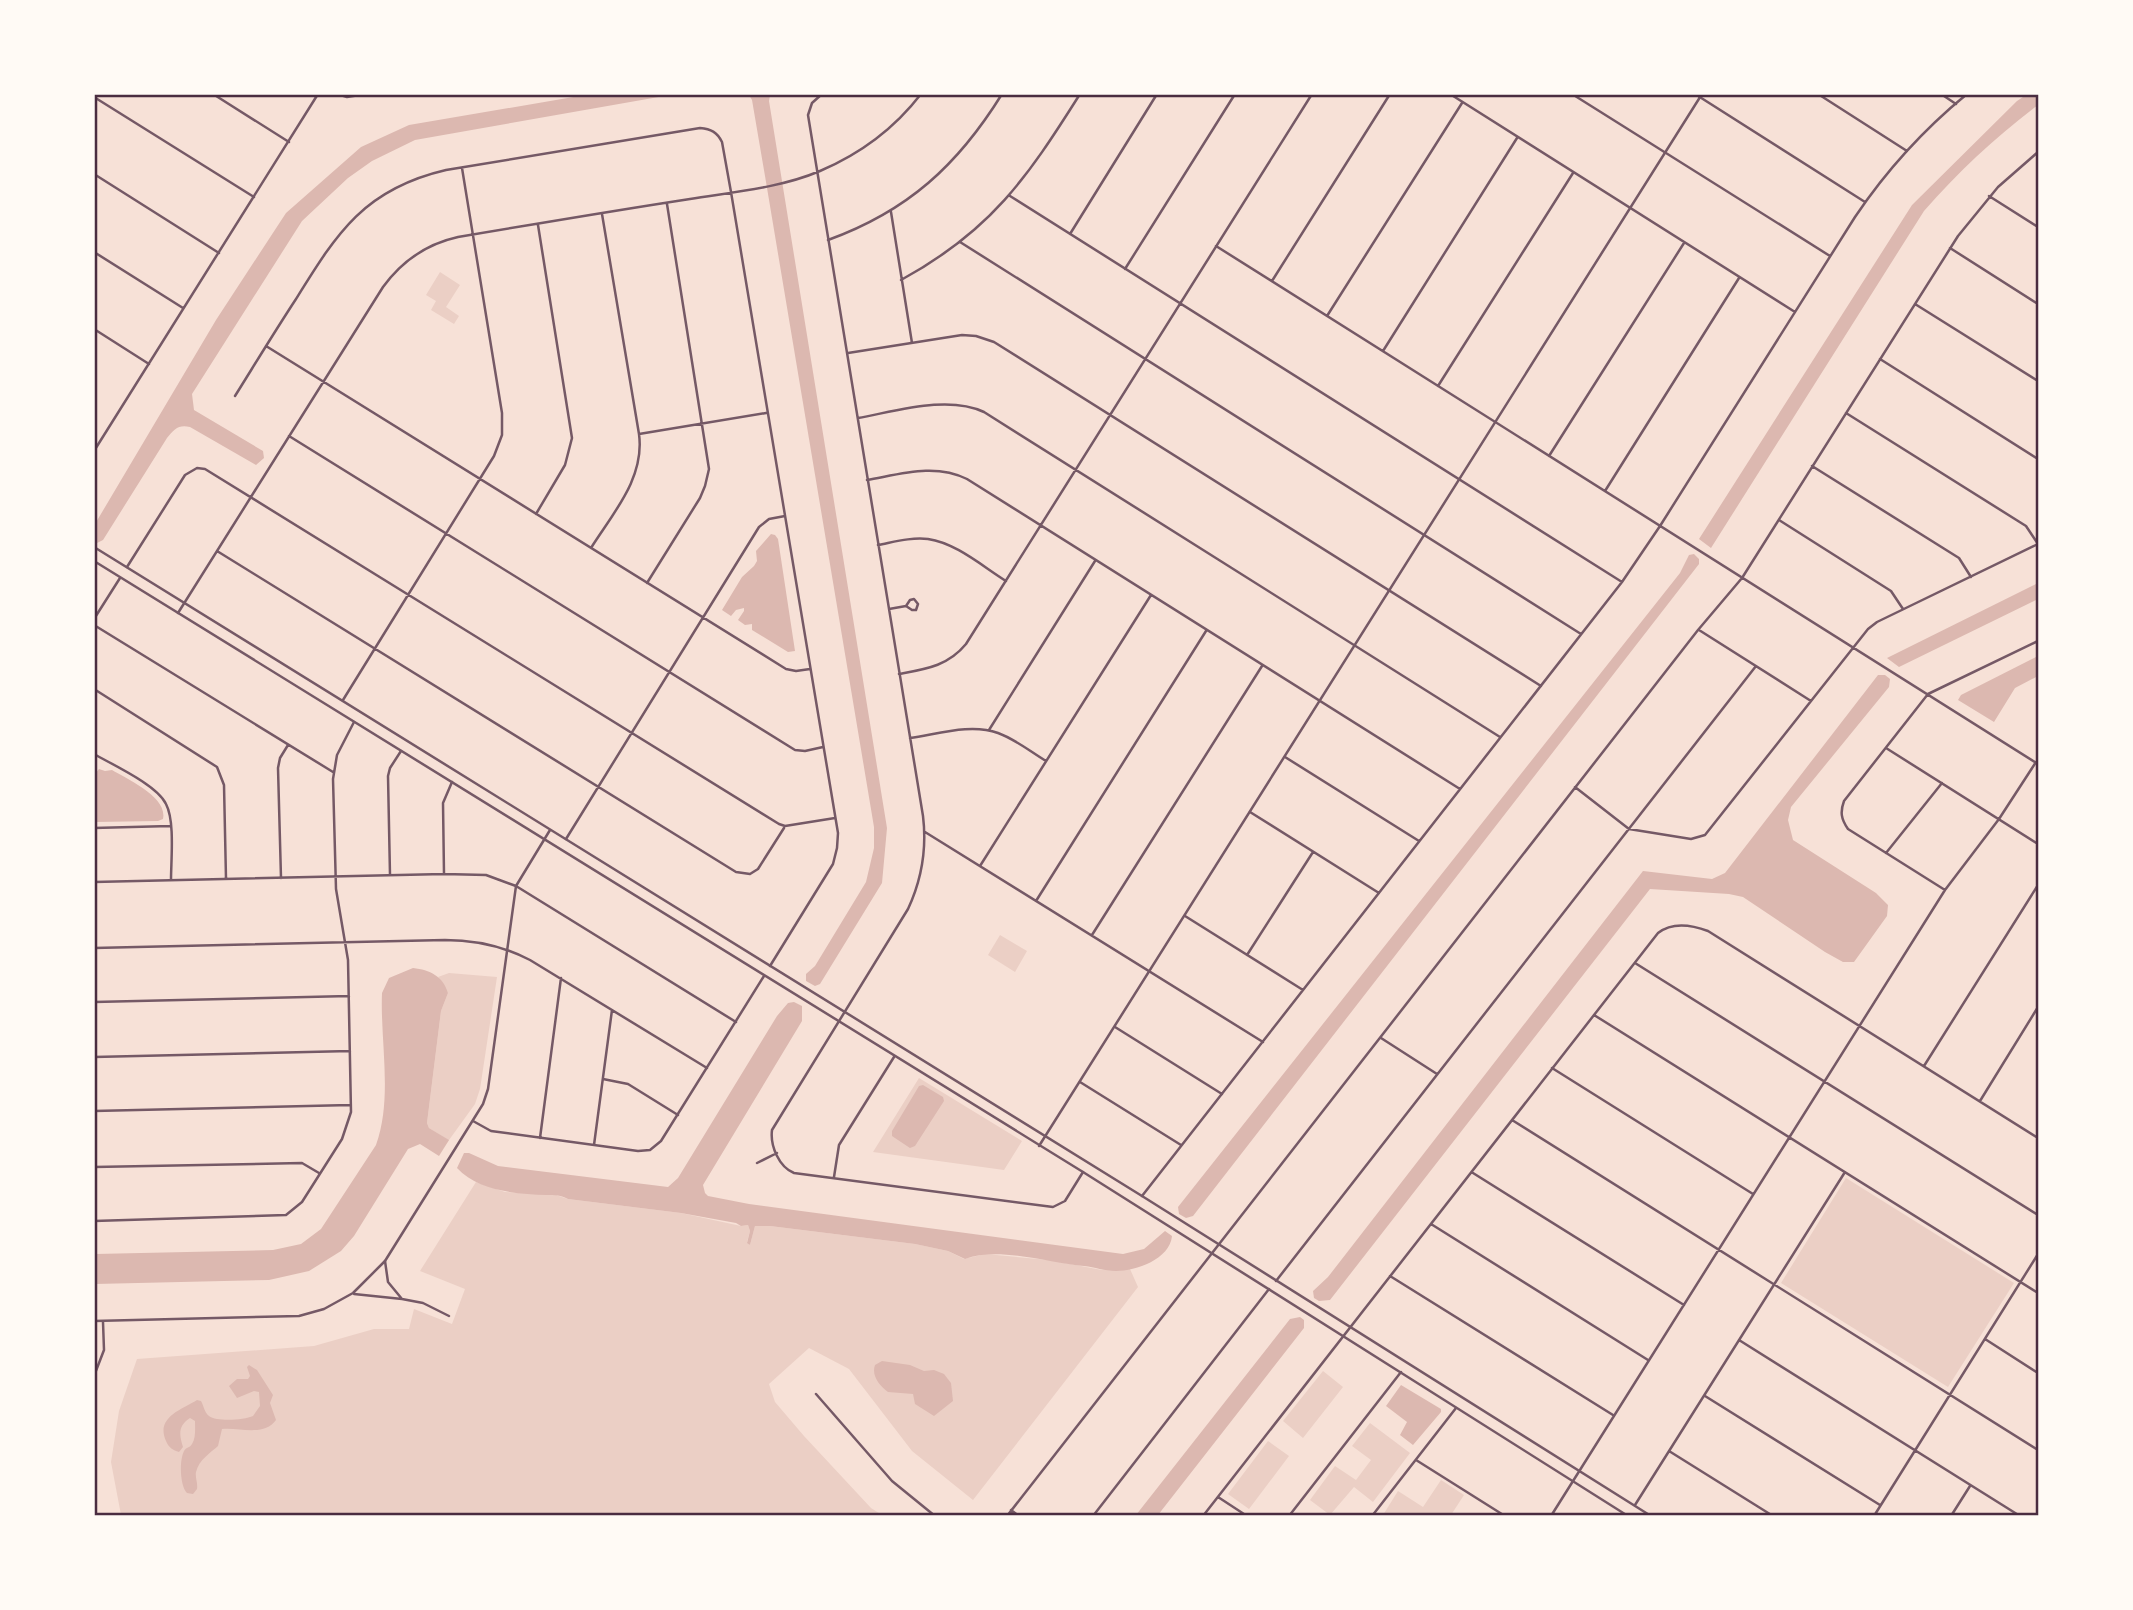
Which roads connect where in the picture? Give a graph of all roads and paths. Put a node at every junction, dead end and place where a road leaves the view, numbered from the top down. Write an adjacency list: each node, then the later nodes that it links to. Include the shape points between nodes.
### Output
1 (214, 94): 24 (street)
2 (318, 94): 24 (street)
3 (337, 94): 4 (street)
4 (366, 94)
5 (822, 94): 29 (street, via 808,115)
6 (921, 94): 29 (street, via 880,136)
7 (1002, 94): 39 (street, via 954,161)
8 (1080, 94): 33 (street)
9 (1157, 94): 44 (street)
10 (1235, 94): 53 (street)
11 (1312, 94): 48 (street)
12 (1390, 94): 56 (street)
13 (1450, 94): 21 (street)
14 (1572, 94): 27 (street)
15 (1695, 94): 19 (street)
16 (1818, 94): 25 (street)
17 (1941, 94): 22 (street)
18 (1967, 94): 22 (street)
19 (1701, 96): 27 (street); 37 (street)
20 (94, 97): 35 (street)
21 (1462, 102): 23 (street); 62 (street)
22 (1956, 104): 25 (street)
23 (1518, 137): 30 (street); 66 (street)
24 (289, 142): 35 (street)
25 (1907, 150): 37 (street)
26 (2038, 152): 34 (street)
27 (1665, 153): 38 (street); 52 (street)
28 (462, 168): 32 (street, via 708,128 722,142); 43 (street); 65 (street, via 406,183 357,214 329,246)
29 (817, 172): 32 (street); 45 (street)
30 (1573, 172): 38 (street); 73 (street)
31 (94, 174): 51 (street)
32 (731, 192): 36 (street); 75 (street)
33 (1010, 196): 44 (street); 46 (street)
34 (1989, 196): 42 (street); 49 (street)
35 (254, 197): 51 (street)
36 (667, 202): 40 (street); 80 (street)
37 (1865, 202): 52 (street)
38 (1630, 208): 47 (street); 79 (street)
39 (891, 212): 45 (street); 55 (street)
40 (602, 213): 41 (street); 81 (street)
41 (537, 224): 43 (street); 93 (street, via 572,438 565,466)
42 (2039, 227)
43 (473, 234): 72 (street, via 433,245 399,268); 88 (street, via 503,428 498,448)
44 (1070, 234): 53 (street)
45 (828, 240): 67 (street)
46 (960, 242): 55 (street); 68 (street)
47 (1684, 242): 54 (street); 84 (street)
48 (1216, 246): 56 (street); 57 (street)
49 (1950, 248): 58 (street); 59 (street)
50 (94, 251): 60 (street)
51 (219, 253): 60 (street)
52 (1830, 257): 61 (street)
53 (1125, 269): 57 (street)
54 (1739, 277): 61 (street); 91 (street)
55 (901, 280): 64 (street)
56 (1272, 281): 62 (street)
57 (1180, 304): 68 (street); 90 (street)
58 (1915, 304): 69 (street); 71 (street)
59 (2039, 304)
60 (184, 308): 70 (street)
61 (1795, 312): 97 (street)
62 (1327, 316): 66 (street)
63 (94, 329): 70 (street)
64 (912, 343): 67 (street); 77 (street, via 962,335 988,339)
65 (266, 346): 72 (street); 74 (street)
66 (1383, 351): 73 (street)
67 (847, 353): 78 (street)
68 (1145, 359): 77 (street); 99 (street)
69 (1880, 359): 76 (street); 85 (street)
70 (149, 364): 83 (street)
71 (2039, 381)
72 (323, 382): 82 (street); 88 (street)
73 (1438, 386): 79 (street)
74 (235, 396)
75 (768, 413): 80 (street); 94 (street)
76 (1846, 413): 86 (street); 100 (street, via 2026,526)
77 (1110, 414): 87 (street); 114 (street)
78 (858, 418): 87 (street, via 944,404 966,405); 89 (street)
79 (1496, 422): 84 (street); 90 (street)
80 (703, 423): 81 (street); 113 (street, via 709,462 705,486)
81 (639, 434): 103 (street, via 635,476)
82 (289, 436): 92 (street); 98 (street)
83 (94, 451)
84 (1549, 456): 91 (street)
85 (2039, 459)
86 (1812, 466): 95 (street); 109 (street, via 1959,558)
87 (1075, 470): 96 (street); 129 (street)
88 (480, 479): 93 (street); 98 (street)
89 (867, 480): 96 (street, via 927,470 950,472); 101 (street)
90 (1459, 480): 99 (street); 112 (street)
91 (1605, 491): 97 (street)
92 (251, 497): 104 (street); 107 (street, via 205,470 190,470); 115 (street)
93 (536, 514): 103 (street)
94 (785, 516): 122 (street, via 759,527); 134 (street)
95 (1779, 520): 110 (street); 120 (street, via 1891,591)
96 (1041, 525): 105 (street); 111 (street)
97 (1660, 526): 110 (street); 112 (street)
98 (446, 534): 115 (street); 135 (street)
99 (1424, 535): 114 (street); 127 (street)
100 (2038, 544): 109 (street)
101 (878, 545): 111 (street, via 937,541); 119 (street)
102 (94, 547): 107 (street)
103 (592, 548): 113 (street)
104 (217, 551): 117 (street); 131 (street)
105 (1096, 560): 116 (street); 144 (street)
106 (94, 561): 108 (street)
107 (127, 567): 117 (street)
108 (121, 577): 121 (street); 123 (street)
109 (1971, 577): 120 (street)
110 (1742, 578): 126 (street); 130 (street)
111 (1006, 581): 136 (street, via 956,655 940,665)
112 (1622, 582): 127 (street)
113 (647, 583): 122 (street)
114 (1390, 590): 129 (street); 137 (street)
115 (408, 595): 131 (street); 145 (street)
116 (1151, 595): 125 (street); 154 (street)
117 (185, 603): 121 (street); 140 (street)
118 (906, 606): 119 (street)
119 (889, 609): 136 (street)
120 (1903, 609): 130 (street, via 1868,629)
121 (178, 613): 143 (street)
122 (703, 617): 134 (street, via 786,669); 135 (street)
123 (94, 619)
124 (94, 625): 148 (street)
125 (1207, 630): 132 (street); 189 (street)
126 (1698, 630): 133 (street); 160 (street)
127 (1581, 634): 137 (street)
128 (2039, 641): 139 (street)
129 (1354, 646): 141 (street); 146 (street)
130 (1853, 648): 139 (street); 142 (street)
131 (375, 649): 140 (street); 159 (street)
132 (1262, 665): 141 (street); 191 (street)
133 (1756, 666): 142 (street); 169 (street)
134 (810, 669): 149 (street)
135 (669, 671): 145 (street); 149 (street, via 795,750)
136 (899, 674): 147 (street)
137 (1541, 685): 146 (street)
138 (94, 689): 182 (street, via 217,768 224,785)
139 (1928, 694): 150 (street); 155 (street)
140 (343, 701): 168 (street)
141 (1320, 701): 153 (street); 161 (street)
142 (1811, 701): 169 (street, via 1705,835 1691,839)
143 (354, 722): 151 (street); 156 (street, via 341,744)
144 (989, 730): 147 (street); 154 (street)
145 (631, 733): 159 (street); 166 (street)
146 (1500, 737): 161 (street)
147 (910, 738): 170 (street)
148 (288, 745): 156 (street); 181 (street, via 278,768)
149 (823, 747): 163 (street)
150 (1886, 748): 158 (street); 176 (street, via 1844,801 1841,816 1848,829)
151 (401, 751): 157 (street); 179 (street, via 388,776)
152 (94, 754): 165 (street, via 161,796)
153 (1285, 757): 162 (street); 173 (street)
154 (1046, 761): 177 (street)
155 (2037, 763): 164 (street)
156 (333, 773): 180 (street)
157 (452, 782): 171 (street); 178 (street, via 443,803)
158 (1942, 783): 164 (street); 176 (street)
159 (598, 786): 166 (street, via 741,874 758,869); 172 (street)
160 (1575, 787): 169 (street); 212 (street)
161 (1460, 789): 173 (street)
162 (1250, 812): 175 (street); 190 (street)
163 (835, 818): 166 (street); 197 (street, via 833,864)
164 (1999, 820): 174 (street); 187 (street)
165 (170, 825): 167 (street); 183 (street)
166 (785, 827)
167 (94, 828)
168 (550, 829): 171 (street); 172 (street)
169 (1629, 829): 220 (street)
170 (925, 832): 177 (street); 206 (street, via 923,866 912,901)
171 (544, 839): 186 (street); 199 (street)
172 (566, 839): 197 (street)
173 (1419, 841): 188 (street)
174 (2039, 844)
175 (1313, 852): 188 (street); 195 (street)
176 (1886, 853): 187 (street)
177 (980, 866): 189 (street)
178 (444, 874): 179 (street); 186 (street, via 486,875)
179 (390, 875): 180 (street)
180 (335, 876): 181 (street); 192 (street)
181 (281, 878): 182 (street)
182 (226, 879): 183 (street)
183 (171, 880): 184 (street)
184 (94, 882)
185 (2039, 884): 217 (street)
186 (516, 886): 194 (street); 208 (street)
187 (1945, 890): 211 (street)
188 (1379, 893): 201 (street)
189 (1036, 901): 191 (street)
190 (1185, 916): 195 (street); 198 (street)
191 (1092, 935): 198 (street)
192 (346, 942): 193 (street); 194 (street, via 456,940); 202 (street)
193 (94, 948)
194 (507, 949): 200 (street); 230 (street, via 488,1089)
195 (1247, 955): 201 (street)
196 (1635, 963): 207 (street); 211 (street, via 1665,927 1708,931); 222 (street)
197 (770, 966): 206 (street)
198 (1150, 971): 210 (street); 213 (street)
199 (764, 976): 208 (street); 209 (street)
200 (561, 978): 205 (street); 235 (street)
201 (1303, 990): 213 (street)
202 (349, 996): 203 (street); 214 (street)
203 (94, 1002)
204 (2039, 1007): 225 (street)
205 (612, 1010): 218 (street); 221 (street)
206 (844, 1012): 209 (street); 232 (street)
207 (1594, 1015): 219 (street); 233 (street)
208 (736, 1022): 218 (street)
209 (838, 1022): 216 (street); 239 (street, via 772,1130)
210 (1115, 1026): 223 (street); 224 (street)
211 (1859, 1026): 217 (street); 222 (street)
212 (1380, 1038): 220 (street); 252 (street)
213 (1263, 1042): 224 (street)
214 (350, 1051): 215 (street); 226 (street)
215 (94, 1057)
216 (894, 1057): 237 (street); 246 (street, via 839,1145)
217 (1924, 1066): 225 (street)
218 (707, 1068): 228 (street)
219 (1552, 1069): 229 (street); 247 (street)
220 (1437, 1074): 258 (street)
221 (603, 1079): 228 (street, via 628,1084); 236 (street)
222 (1824, 1081): 233 (street); 249 (street)
223 (1080, 1082): 232 (street); 238 (street)
224 (1222, 1094): 238 (street)
225 (1980, 1101): 234 (street)
226 (351, 1105): 227 (street); 245 (street, via 345,1132)
227 (94, 1111)
228 (678, 1115): 236 (street, via 662,1142 650,1150)
229 (1512, 1120): 243 (street); 253 (street)
230 (473, 1121): 235 (street, via 491,1131); 256 (street)
231 (2039, 1130): 234 (street)
232 (1045, 1136): 237 (street); 248 (street)
233 (1789, 1137): 244 (street); 247 (street)
234 (2037, 1137)
235 (540, 1138): 236 (street)
236 (594, 1145)
237 (1039, 1146): 242 (street)
238 (1182, 1146): 248 (street)
239 (777, 1153): 240 (street); 246 (street, via 786,1170)
240 (757, 1163)
241 (94, 1167): 245 (street, via 302,1163)
242 (1083, 1172): 246 (street, via 1065,1202 1053,1208); 254 (street)
243 (1471, 1172): 251 (street); 265 (street)
244 (1845, 1172): 259 (street); 260 (street)
245 (320, 1174): 250 (street, via 302,1202 286,1215)
246 (834, 1178)
247 (1753, 1194): 253 (street)
248 (1142, 1196): 252 (street)
249 (2039, 1215)
250 (94, 1221)
251 (1431, 1224): 257 (street); 273 (street)
252 (1218, 1244): 254 (street); 258 (street)
253 (1718, 1250): 260 (street); 265 (street)
254 (1212, 1253): 261 (street); 292 (street)
255 (2039, 1254): 259 (street)
256 (384, 1261): 262 (street); 264 (street, via 388,1282)
257 (1390, 1276): 269 (street); 281 (street)
258 (1276, 1281): 269 (street)
259 (2021, 1282): 263 (street); 271 (street)
260 (1774, 1284): 272 (street); 278 (street)
261 (1269, 1289): 270 (street); 296 (street)
262 (353, 1293): 264 (street); 268 (street, via 324,1309 290,1317)
263 (2039, 1293)
264 (402, 1299): 266 (street)
265 (1684, 1305): 273 (street)
266 (449, 1316)
267 (94, 1321): 268 (street)
268 (103, 1321): 276 (street, via 104,1350)
269 (1350, 1328): 270 (street); 286 (street)
270 (1343, 1336): 274 (street); 289 (street)
271 (1985, 1339): 275 (street); 278 (street)
272 (1739, 1340): 279 (street); 282 (street)
273 (1649, 1360): 281 (street)
274 (1401, 1372): 280 (street); 299 (street)
275 (2039, 1373)
276 (94, 1376)
277 (816, 1394): 293 (street, via 892,1481)
278 (1950, 1394): 282 (street); 283 (street)
279 (1704, 1395): 284 (street); 291 (street)
280 (1457, 1407): 285 (street); 287 (street)
281 (1614, 1416): 286 (street)
282 (1915, 1450): 288 (street); 291 (street)
283 (2039, 1450)
284 (1669, 1451): 290 (street); 305 (street)
285 (1416, 1460): 300 (street); 301 (street)
286 (1579, 1471): 287 (street); 290 (street)
287 (1573, 1481): 302 (street); 303 (street)
288 (1970, 1485): 307 (street); 308 (street)
289 (1218, 1497): 297 (street); 298 (street)
290 (1635, 1505): 304 (street)
291 (1880, 1505): 306 (street)
292 (1011, 1510): 294 (street); 295 (street)
293 (936, 1516)
294 (1007, 1516)
295 (1019, 1516)
296 (1093, 1516)
297 (1203, 1516)
298 (1247, 1516)
299 (1289, 1516)
300 (1372, 1516)
301 (1505, 1516)
302 (1551, 1516)
303 (1628, 1516)
304 (1651, 1516)
305 (1773, 1516)
306 (1874, 1516)
307 (1951, 1516)
308 (2020, 1516)

